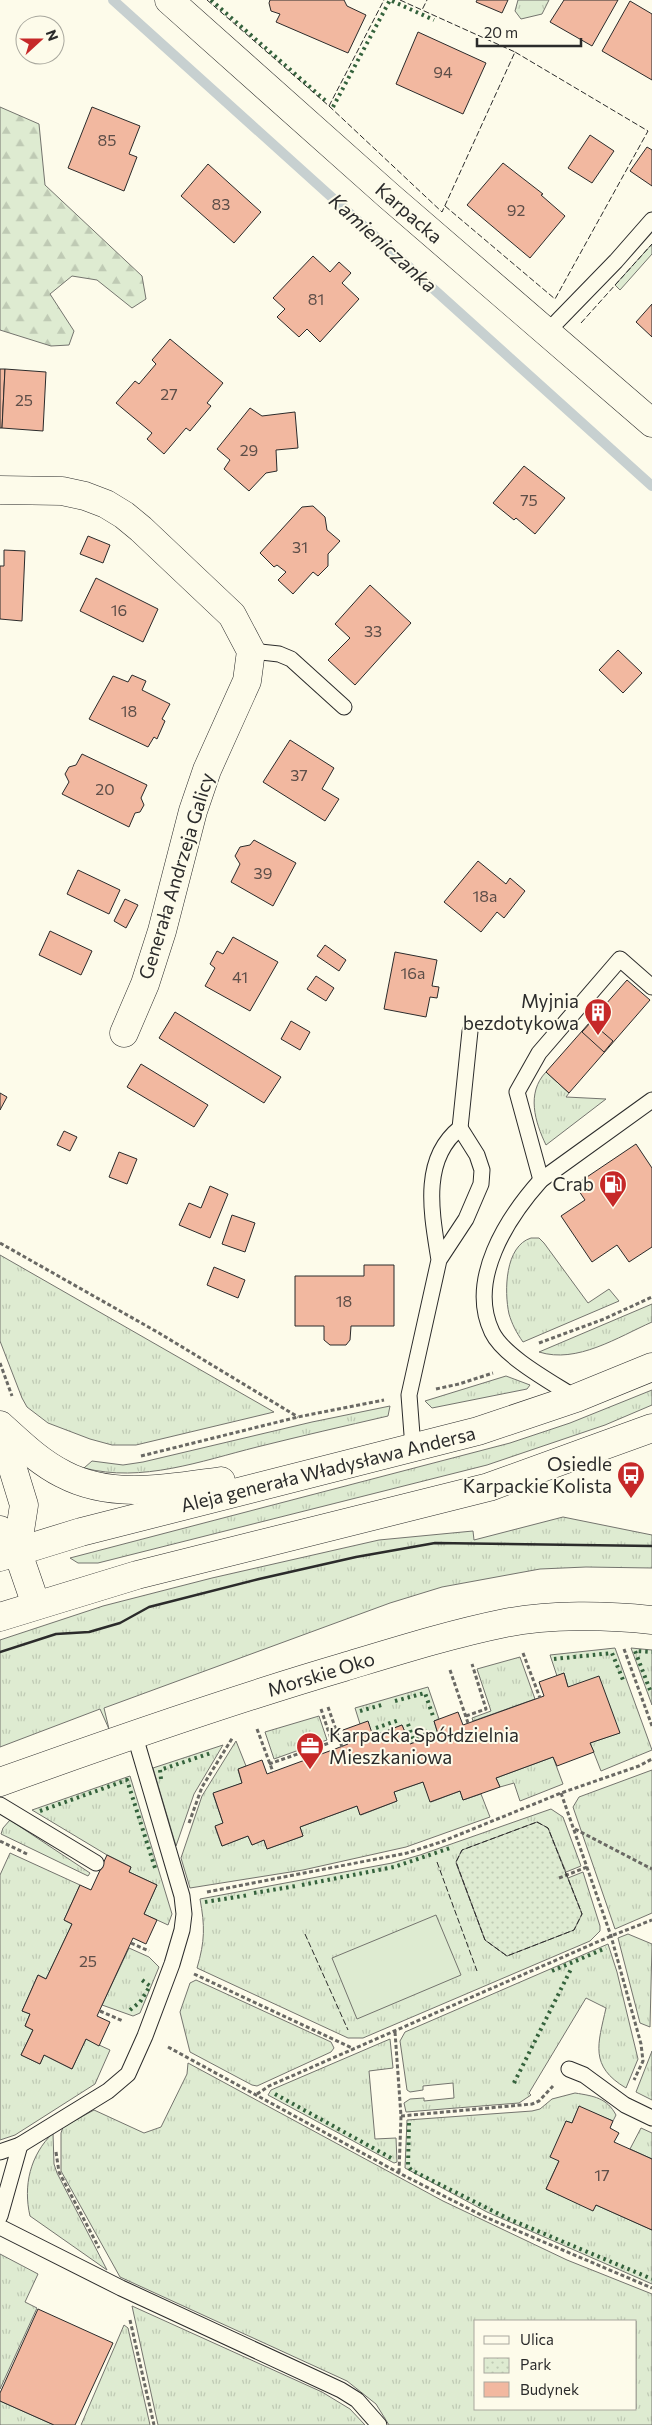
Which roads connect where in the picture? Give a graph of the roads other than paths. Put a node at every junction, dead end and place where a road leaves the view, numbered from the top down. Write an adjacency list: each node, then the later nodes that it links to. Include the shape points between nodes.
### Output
1 (169, 0): 3 (street, Karpacka)
2 (652, 220): 3 (lane)
3 (546, 333): 4 (street, Karpacka)
4 (652, 423)
5 (0, 490): 6 (street, via 85,496 124,515 232,615)
6 (251, 651): 7 (lane, via 279,654 291,659); 10 (street, Generała Andrzeja Galicy, via 247,681 207,770 162,931 145,984)
7 (344, 707)
8 (652, 988): 13 (lane, via 620,959 539,1053 517,1092)
9 (470, 1031): 12 (lane)
10 (124, 1033)
11 (652, 1100): 13 (lane)
12 (460, 1128): 14 (lane, via 447,1139 434,1169 433,1225); 14 (lane, via 477,1155 482,1170 481,1184 466,1219)
13 (541, 1180): 16 (lane, via 526,1197 490,1256 483,1296 492,1333 517,1360)
14 (439, 1260): 19 (lane, via 409,1395)
15 (652, 1367): 16 (street, Aleja generała Władysława Andersa)
16 (576, 1398): 19 (street, Aleja generała Władysława Andersa, via 478,1431)
17 (0, 1426): 20 (street, via 28,1451 64,1475 122,1490 150,1490); 22 (street, via 24,1505)
18 (652, 1428): 23 (street, via 489,1487 138,1575)
19 (413, 1448): 20 (street, Aleja generała Władysława Andersa)
20 (339, 1466): 22 (street, Aleja generała Władysława Andersa)
21 (0, 1530): 22 (street)
22 (9, 1554): 23 (street)
23 (36, 1604): 24 (street)
24 (0, 1617)
25 (652, 1620): 26 (street, Morskie Oko, via 628,1617 548,1618 506,1622 297,1680)
26 (134, 1734): 27 (street, Morskie Oko); 32 (lane, via 182,1896 183,1922 172,1964 128,2074 119,2083)
27 (0, 1782)
28 (0, 1805): 29 (lane)
29 (96, 1863)
30 (569, 2069): 31 (lane, via 584,2075 625,2105)
31 (652, 2118)
32 (20, 2145): 33 (lane); 34 (lane)
33 (0, 2152)
34 (0, 2216)
35 (0, 2227): 36 (lane, via 120,2288 341,2390 357,2400)
36 (379, 2425)

